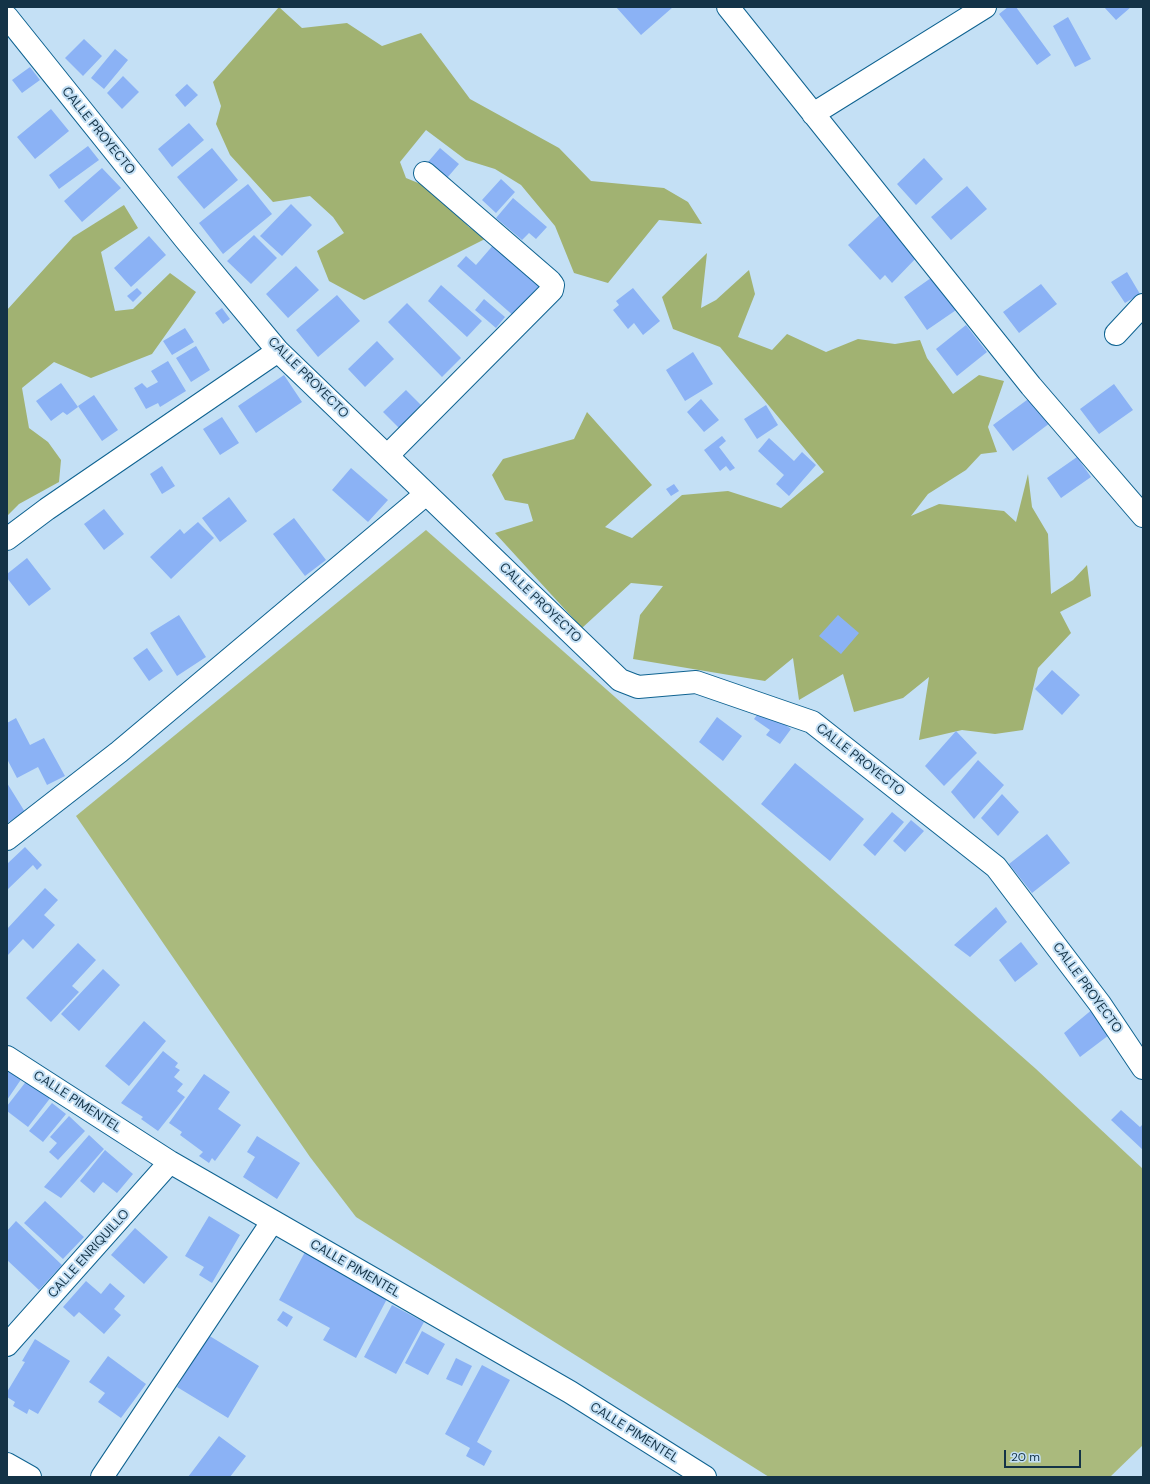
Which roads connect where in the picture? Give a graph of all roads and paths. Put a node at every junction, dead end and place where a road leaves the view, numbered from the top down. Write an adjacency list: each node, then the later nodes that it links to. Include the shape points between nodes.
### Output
1 (728, 7): 4 (street)
2 (985, 7): 4 (street)
3 (7, 17): 8 (street, CALLE PROYECTO)
4 (813, 114): 11 (street, via 1031,386)
5 (424, 173): 9 (street, via 553,285 552,290)
6 (1143, 305): 7 (street)
7 (1116, 334)
8 (278, 351): 9 (street, CALLE PROYECTO); 12 (street)
9 (387, 456): 10 (street, CALLE PROYECTO)
10 (426, 494): 13 (street, via 119,752); 15 (street, CALLE PROYECTO, via 620,680 638,687 696,682 812,722 990,862 1100,1004)
11 (1143, 516)
12 (7, 539)
13 (7, 839)
14 (7, 1057): 16 (street, CALLE PIMENTEL)
15 (1143, 1068)
16 (170, 1162): 17 (street, CALLE PIMENTEL); 18 (street, CALLE ENRIQUILLO)
17 (272, 1222): 21 (street); 22 (street, CALLE PIMENTEL, via 570,1392)
18 (7, 1345)
19 (7, 1464): 20 (street)
20 (30, 1477)
21 (102, 1477)
22 (705, 1477)

